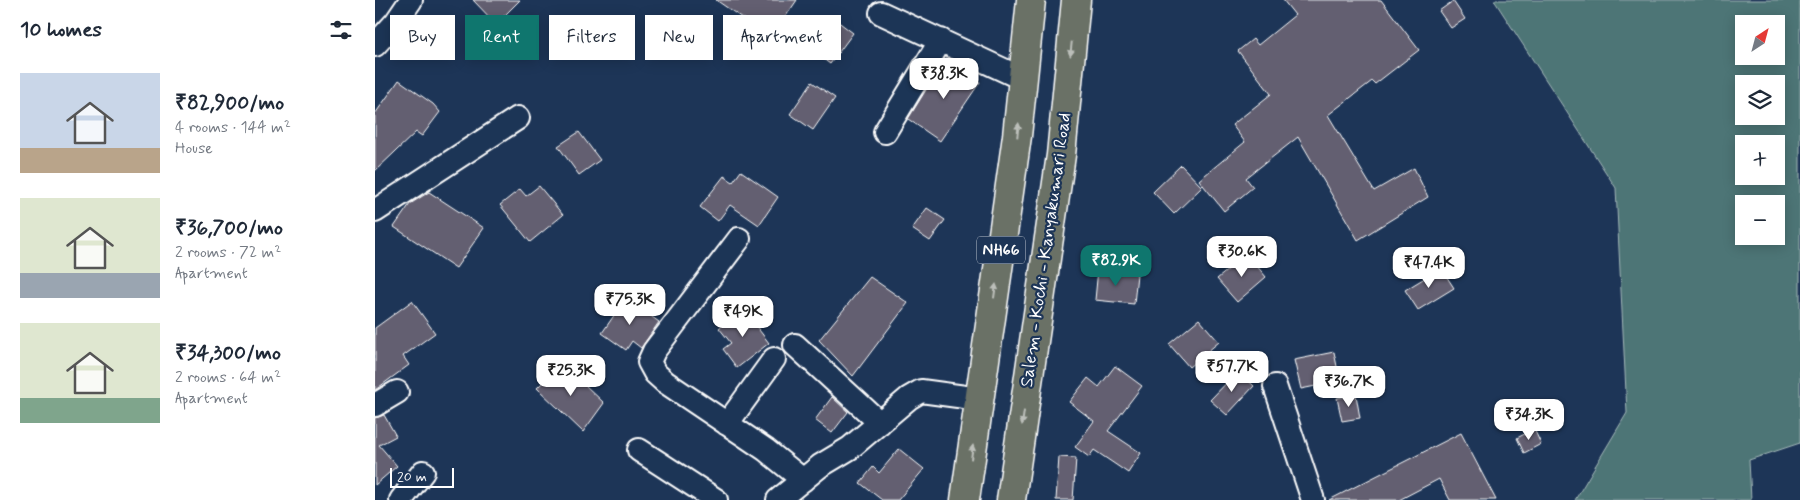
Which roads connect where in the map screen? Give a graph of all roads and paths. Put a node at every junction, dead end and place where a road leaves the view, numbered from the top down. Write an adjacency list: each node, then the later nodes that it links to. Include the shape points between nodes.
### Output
1 (411, 0): 6 (street)
2 (1031, 0): 7 (highway, NH66)
3 (1076, 0): 27 (highway, Salem - Kochi - Kanyakumari Road / NH66, one-way to 27, via 1061,155)
4 (881, 13): 5 (street)
5 (941, 40): 7 (street); 9 (street)
6 (375, 45)
7 (1023, 79): 16 (highway, NH66, one-way to 7)
8 (518, 118): 10 (street)
9 (885, 132)
10 (375, 211)
11 (739, 239): 19 (street, via 649,362 665,382)
12 (795, 344): 18 (street)
13 (774, 359): 19 (street)
14 (1275, 386): 28 (street)
15 (397, 392): 17 (street)
16 (979, 399): 18 (street, via 921,390); 26 (highway, NH66, one-way to 16)
17 (375, 405)
18 (880, 423): 22 (street)
19 (727, 424): 22 (street)
20 (639, 450): 24 (street)
21 (423, 472): 23 (street)
22 (803, 480): 25 (street)
23 (401, 500)
24 (716, 500)
25 (778, 500)
26 (965, 500)
27 (1011, 500)
28 (1313, 500)

